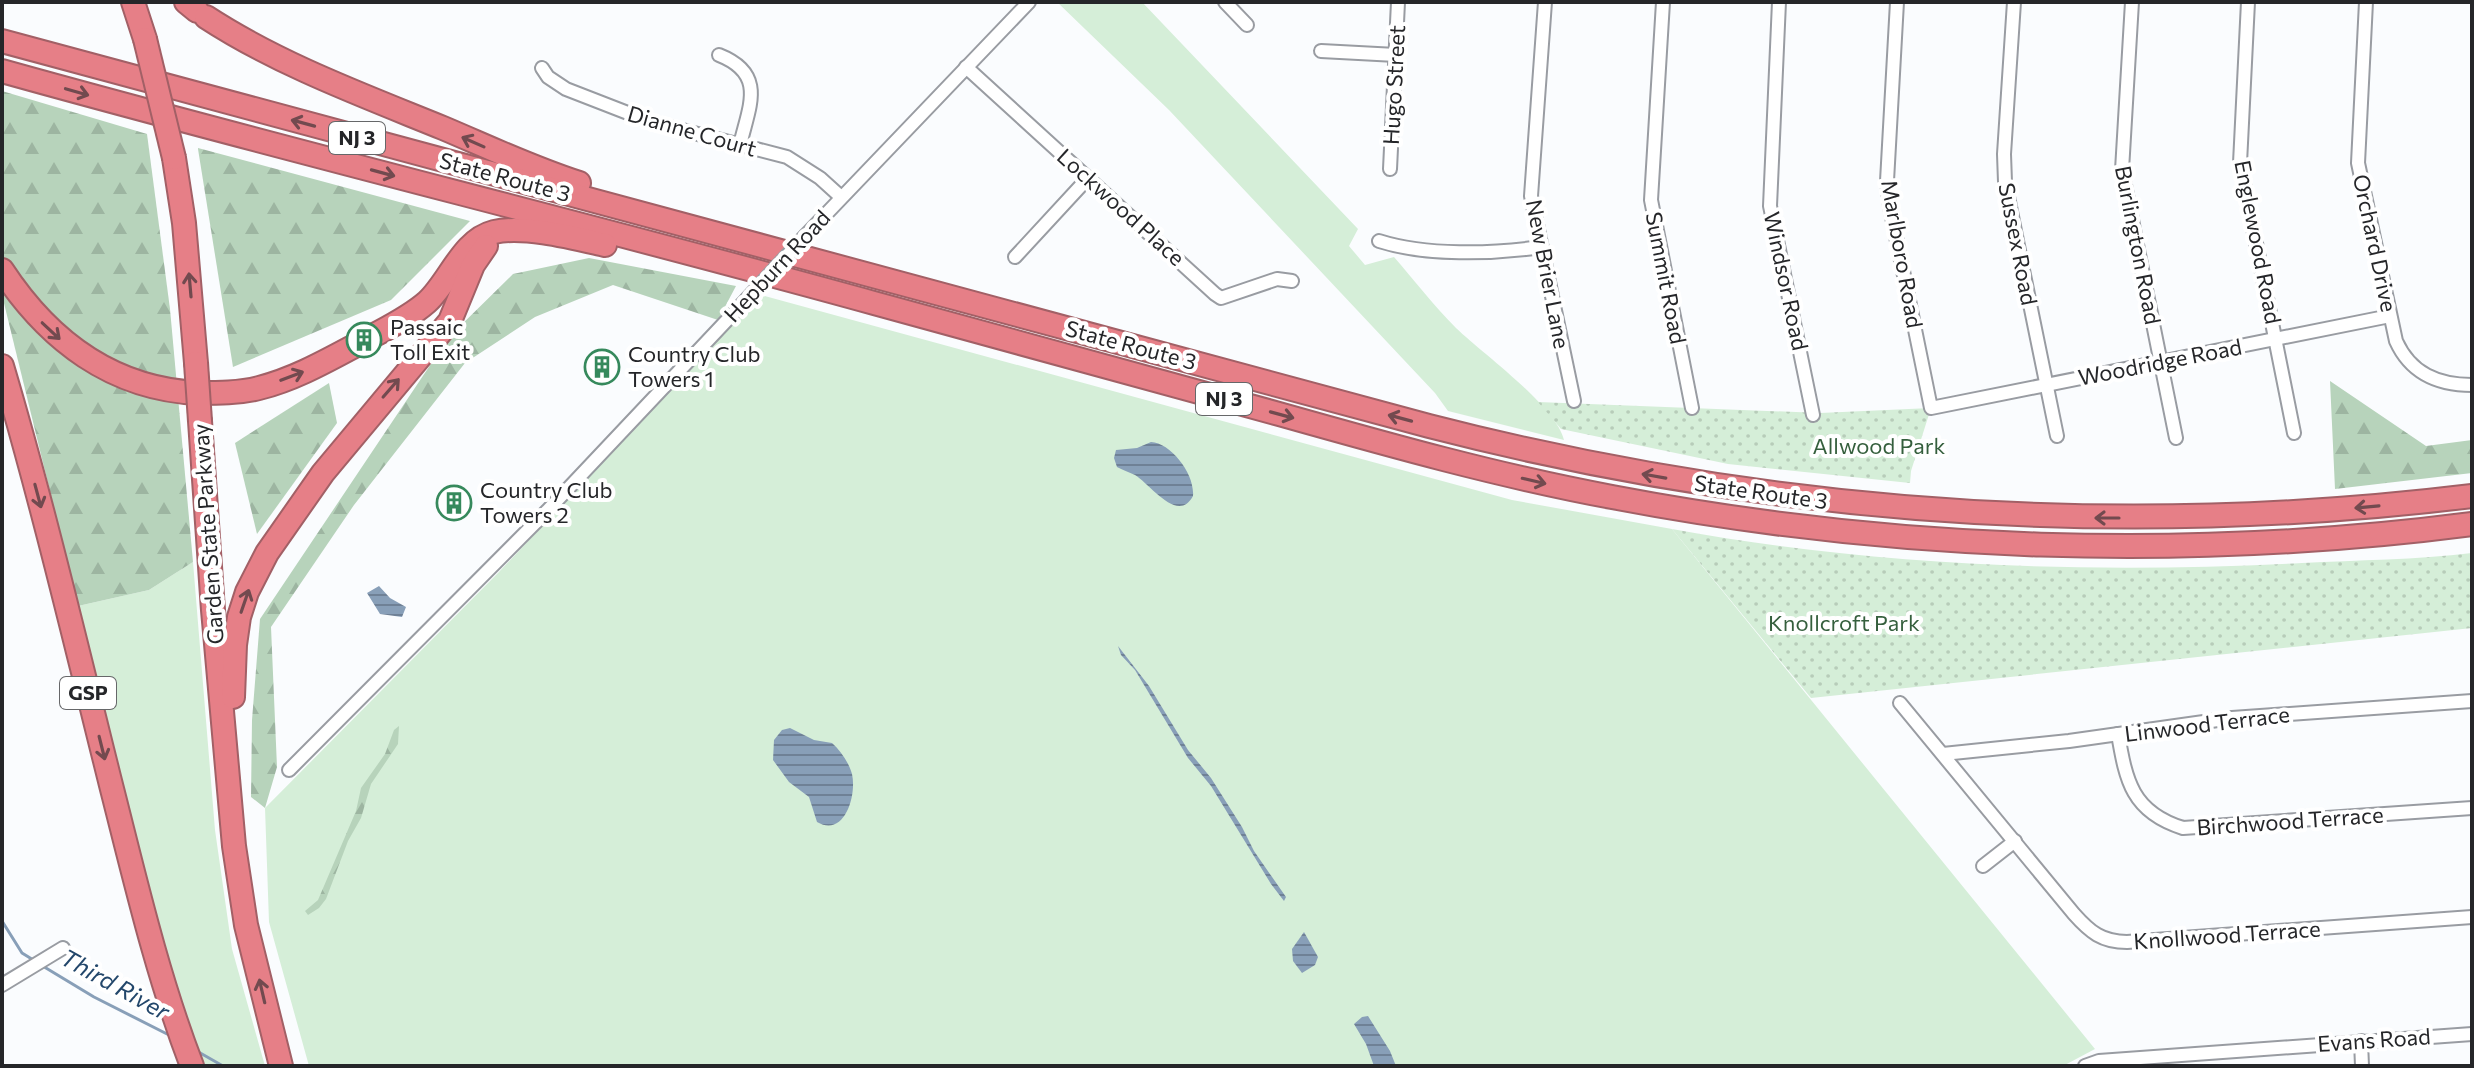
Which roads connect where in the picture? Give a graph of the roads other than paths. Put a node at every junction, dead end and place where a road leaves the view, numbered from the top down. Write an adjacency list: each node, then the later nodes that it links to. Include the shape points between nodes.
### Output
1 (132, 2): 55 (highway, Garden State Parkway, one-way to 1, bridge, via 184,223 174,158)
2 (1029, 2): 19 (street, Hepburn Road)
3 (1225, 2): 14 (street)
4 (1398, 2): 18 (street, Hugo Street)
5 (1545, 2): 29 (street, New Brier Lane, via 1531,196)
6 (1663, 2): 42 (street, Summit Road, via 1651,200)
7 (1779, 2): 44 (street, Windsor Road, via 1770,206)
8 (1897, 2): 43 (street, Marlboro Road, via 1887,181)
9 (2014, 2): 39 (street, Sussex Road, via 2003,169)
10 (2132, 2): 35 (street, Burlington Road, via 2122,170)
11 (2248, 2): 34 (street, Englewood Road, via 2240,163)
12 (2366, 2): 33 (street, Orchard Drive, via 2358,163)
13 (196, 10): 26 (highway, one-way to 13, via 360,94 240,39)
14 (1247, 25)
15 (2, 41): 26 (highway, State Route 3 / NJ 3, one-way to 15)
16 (1321, 51): 18 (street)
17 (719, 55): 22 (street, via 739,63 750,79 751,100)
18 (1396, 55): 23 (street, Hugo Street)
19 (966, 67): 24 (street, Lockwood Place); 25 (street, Hepburn Road)
20 (542, 68): 22 (street, Dianne Court, via 566,89 651,122)
21 (2, 71): 37 (highway, State Route 3 / NJ 3, one-way to 37)
22 (740, 145): 25 (street, Dianne Court, via 799,162)
23 (1390, 169)
24 (1088, 178): 30 (street); 32 (street, Lockwood Place, via 1221,298 1277,279)
25 (841, 197): 56 (street, Hepburn Road, bridge, via 528,531)
26 (703, 231): 49 (highway, State Route 3 / NJ 3, one-way to 26, via 2398,504 2211,517 2060,517 1861,505 1687,482 1466,435)
27 (513, 232): 31 (highway, one-way to 27, via 36,317 71,348 122,378 176,392 221,394 302,373 364,340 428,300 479,240 494,232); 37 (highway, via 626,249 1022,354); 55 (highway, one-way to 27, via 233,726 237,630 258,568 323,473 450,321 480,253 495,237)
28 (1379, 241): 29 (street, via 1453,250)
29 (1541, 247): 41 (street, New Brier Lane)
30 (1015, 257)
31 (2, 270)
32 (1292, 281)
33 (2390, 316): 34 (street, Woodridge Road); 40 (street, Orchard Drive, via 2401,352 2412,367 2449,385)
34 (2276, 339): 35 (street, Woodridge Road); 45 (street, Englewood Road)
35 (2161, 362): 39 (street, Woodridge Road); 47 (street, Burlington Road)
36 (2, 366): 48 (highway, GSP)
37 (1157, 381): 50 (highway, State Route 3 / NJ 3, one-way to 50, via 1551,485 1835,531 2024,545 2175,547 2325,540)
38 (2, 384): 48 (highway)
39 (2047, 385): 43 (street, Woodridge Road); 46 (street, Sussex Road)
40 (2472, 385)
41 (1574, 401)
42 (1692, 408)
43 (1931, 408)
44 (1813, 415)
45 (2294, 433)
46 (2057, 436)
47 (2176, 438)
48 (23, 442): 66 (highway, GSP, one-way to 66, via 127,852)
49 (2472, 493)
50 (2472, 524)
51 (2472, 701): 53 (street, Linwood Terrace, via 2232,718)
52 (1900, 703): 54 (street, Knollwood Terrace)
53 (2118, 734): 54 (street, Linwood Terrace); 57 (street, Birchwood Terrace, via 2125,774 2136,797 2155,816 2183,828)
54 (1943, 754): 58 (street, Knollwood Terrace)
55 (226, 761): 67 (highway, Garden State Parkway, one-way to 55, via 246,925)
56 (289, 770)
57 (2472, 808)
58 (2015, 841): 59 (street); 60 (street, Knollwood Terrace, via 2088,930 2115,942)
59 (1983, 866)
60 (2472, 917)
61 (63, 948): 62 (street)
62 (2, 985)
63 (2472, 1034): 64 (street, Evans Road)
64 (2361, 1041): 65 (street, Evans Road); 69 (street)
65 (2172, 1061): 68 (street, Evans Road, via 2099,1061)
66 (192, 1065)
67 (281, 1066)
68 (2085, 1066)
69 (2362, 1066)

